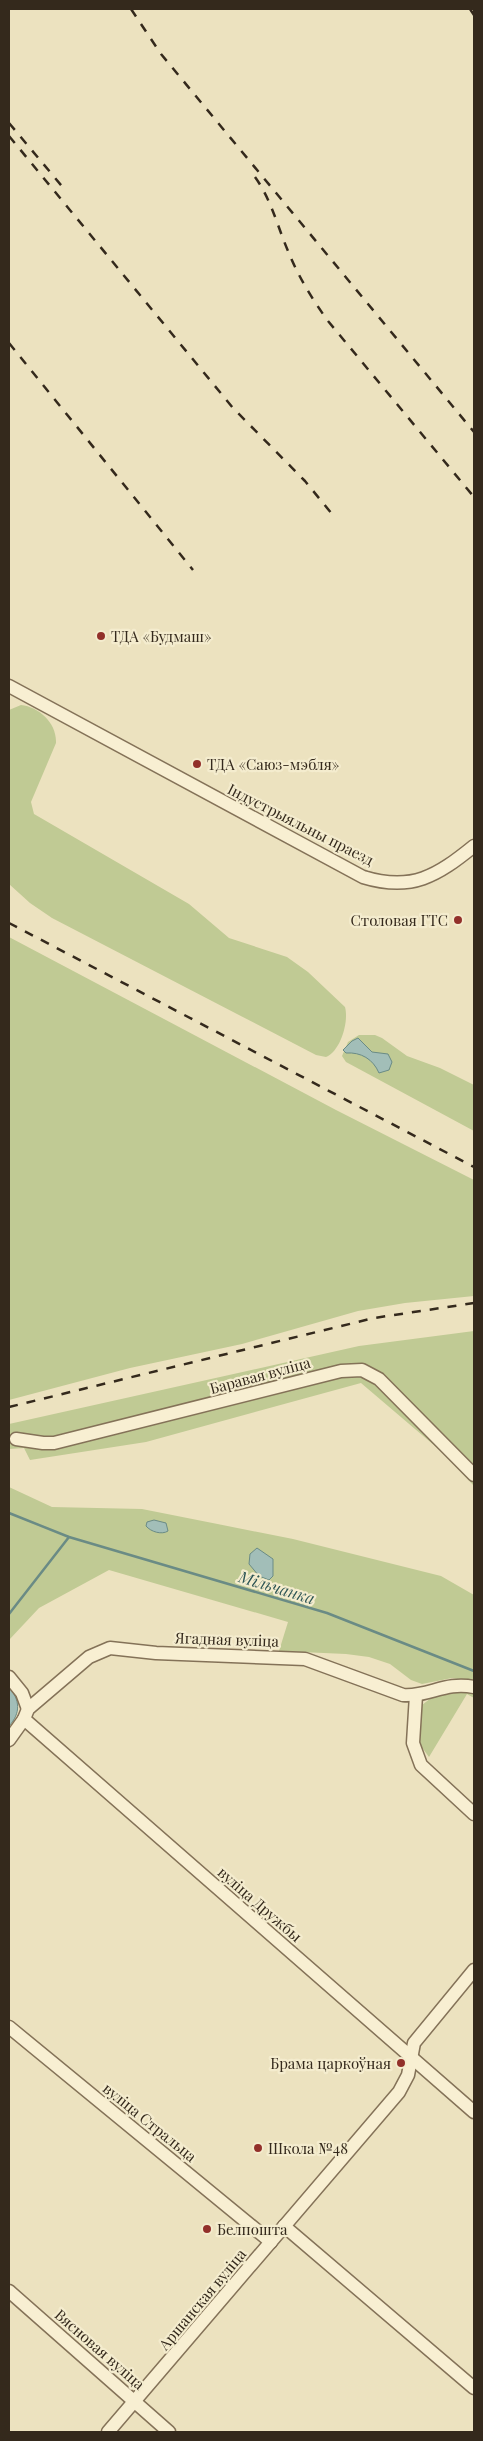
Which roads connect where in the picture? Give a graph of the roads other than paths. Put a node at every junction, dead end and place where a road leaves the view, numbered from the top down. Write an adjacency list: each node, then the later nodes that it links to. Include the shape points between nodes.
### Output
1 (9, 686): 2 (street, Індустрыяльны праезд, via 363,877 398,884 424,879 450,865)
2 (474, 846)
3 (16, 1439): 4 (street, Баравая вуліца, via 54,1443 340,1371 362,1370 386,1385)
4 (474, 1475)
5 (9, 1677): 8 (street, via 22,1693)
6 (474, 1687): 7 (street, Ягадная вуліца, via 452,1685)
7 (416, 1695): 8 (street, Ягадная вуліца, via 396,1694 305,1659 110,1648 89,1657); 10 (street, via 412,1732 418,1760)
8 (26, 1714): 9 (street, Ягадная вуліца); 13 (street, вуліца Дружбы)
9 (9, 1740)
10 (474, 1814)
11 (474, 1970): 13 (street, Аршанская вуліца, via 414,2043)
12 (9, 2027): 16 (street, вуліца Стральца)
13 (412, 2059): 14 (street, вуліца Дружбы); 15 (street, Аршанская вуліца, via 404,2086)
14 (474, 2112)
15 (284, 2226): 16 (street, Аршанская вуліца); 18 (street)
16 (272, 2242): 19 (street, Аршанская вуліца)
17 (9, 2291): 19 (street, Вясновая вуліца)
18 (474, 2388)
19 (135, 2402): 20 (street, Аршанская вуліца); 21 (street, Вясновая вуліца)
20 (108, 2432)
21 (170, 2432)

